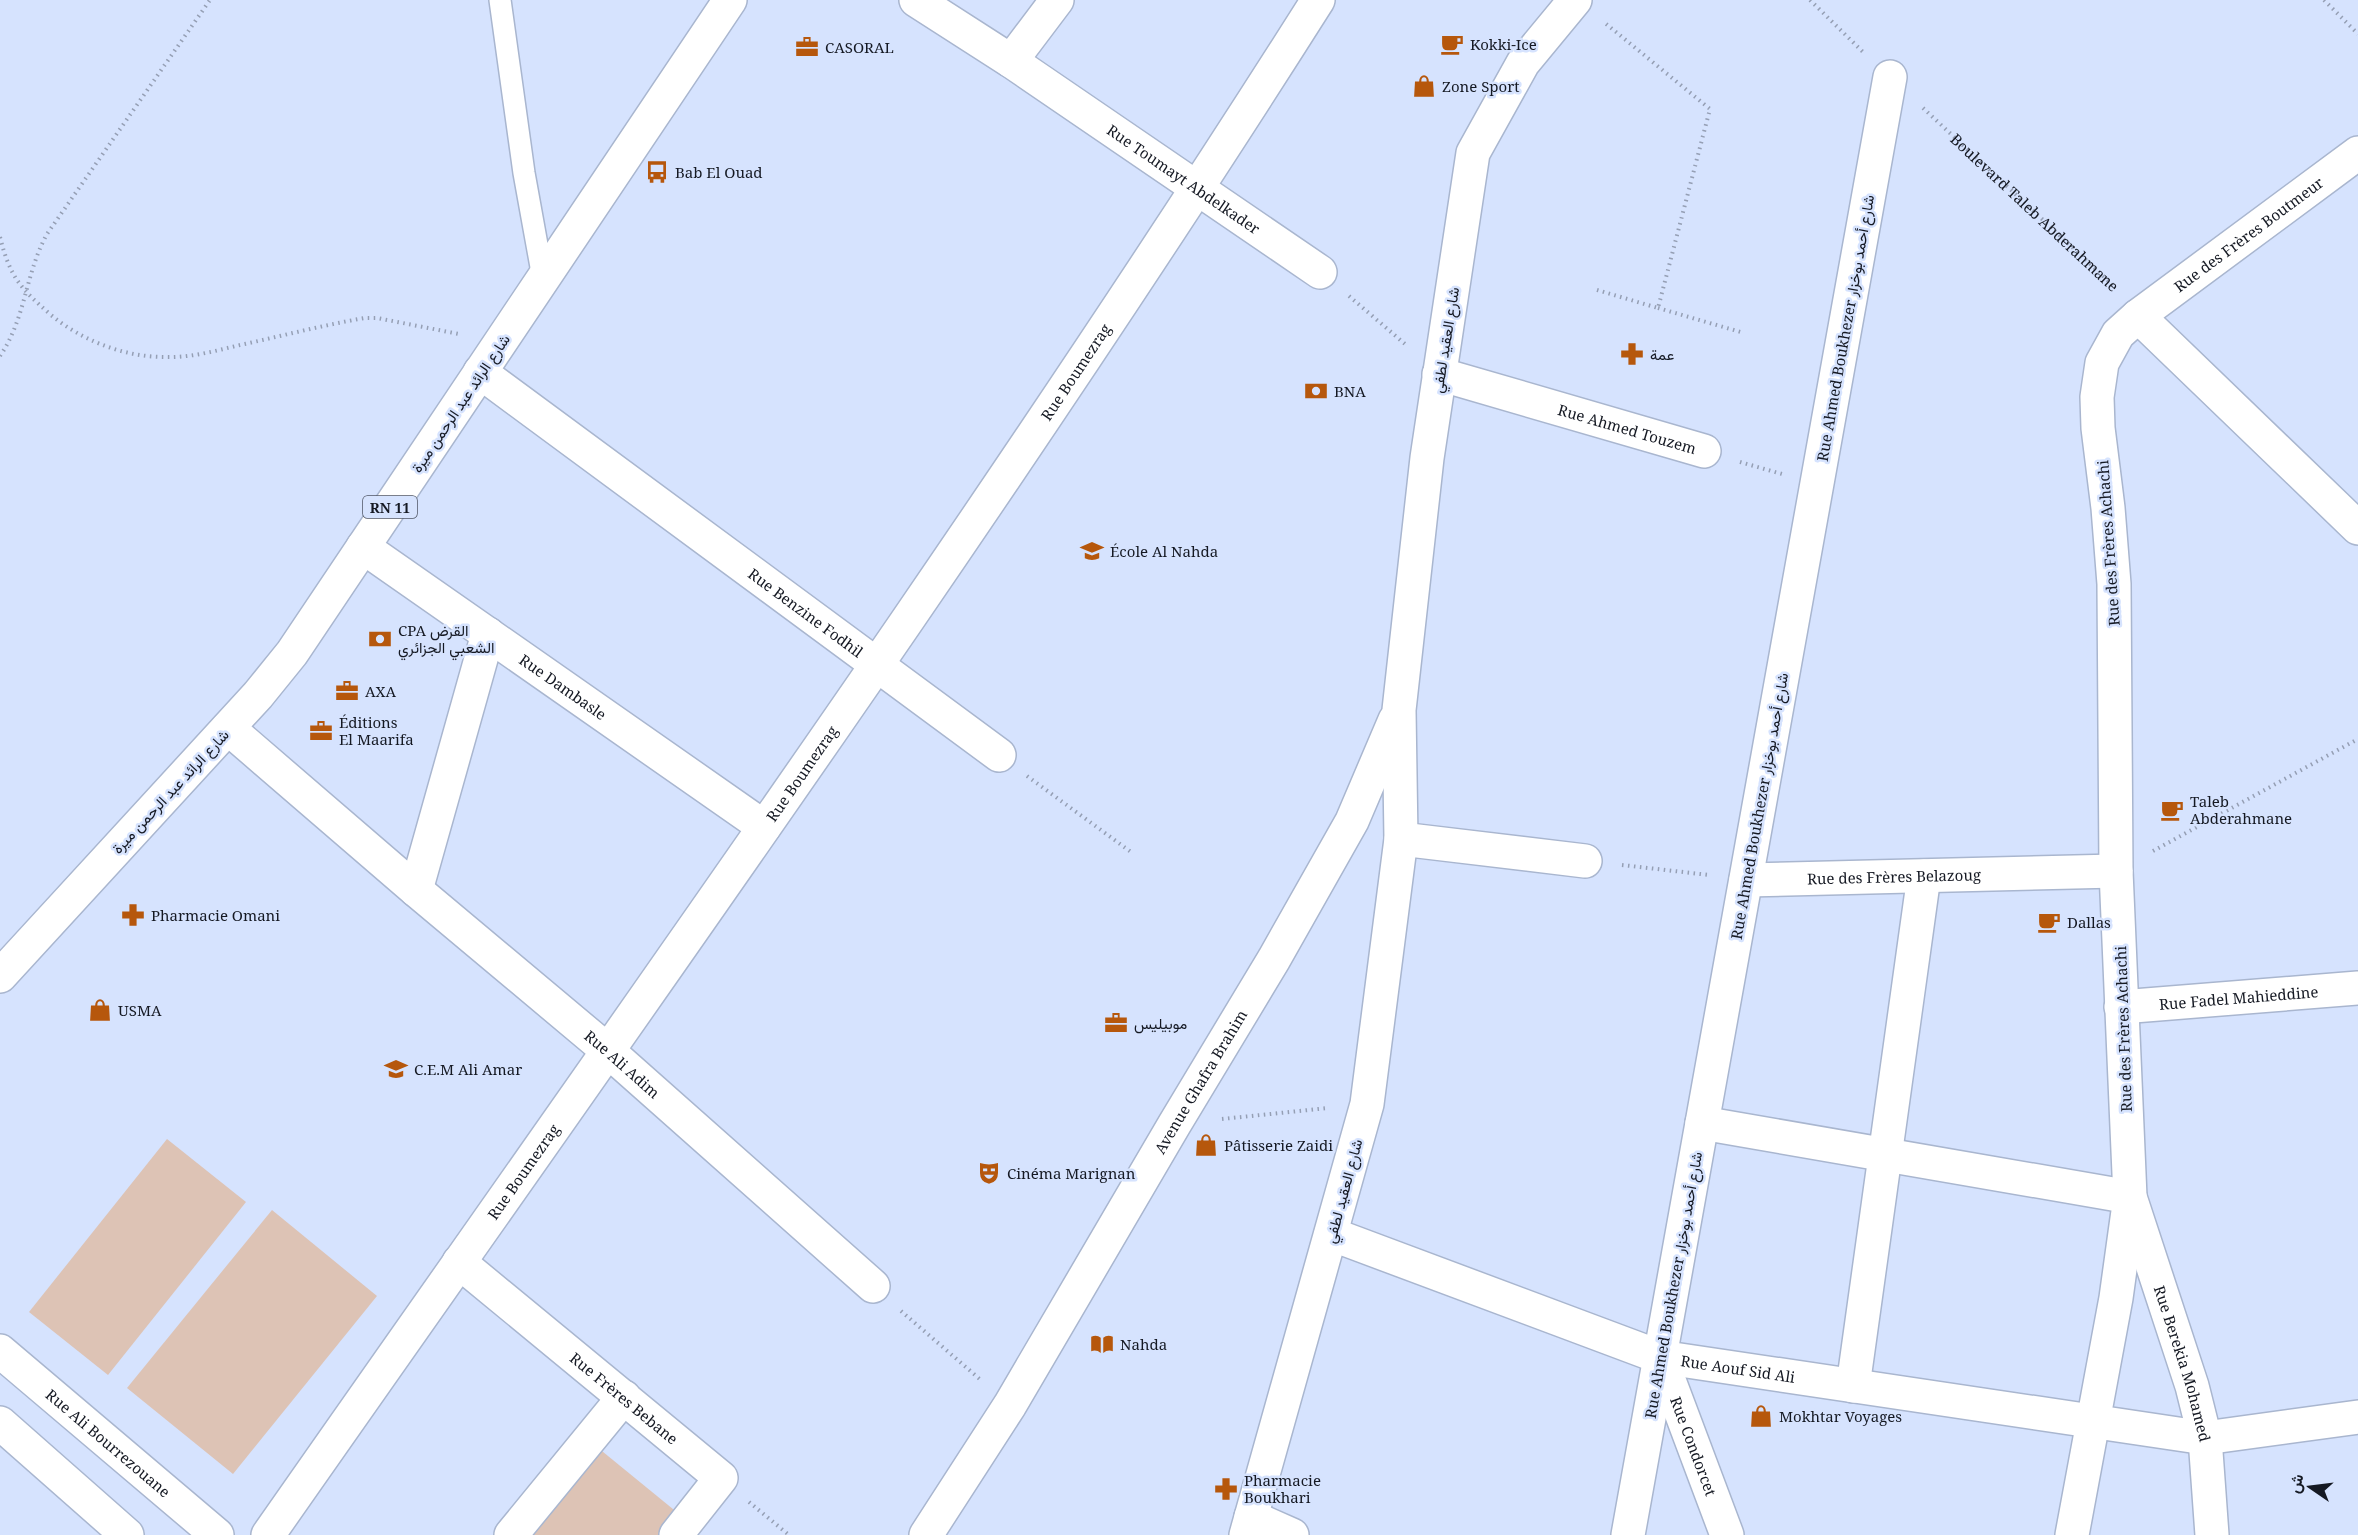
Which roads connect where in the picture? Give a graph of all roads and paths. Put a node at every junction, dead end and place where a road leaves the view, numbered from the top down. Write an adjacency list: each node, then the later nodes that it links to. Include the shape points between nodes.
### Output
1 (210, 0): 20 (path, via 47,234 38,251)
2 (500, 0): 18 (lane)
3 (730, 0): 18 (street, شارع الرائد عبد الرحمن ميرة / RN 11)
4 (916, 0): 12 (street, Rue Toumayt Abdelkader)
5 (1057, 0): 12 (street)
6 (1318, 0): 15 (street, Rue Boumezrag)
7 (1575, 0): 27 (street, شارع العقيد لطفي, via 1523,63 1473,153)
8 (1810, 0): 13 (path, Boulevard Taleb Abderahmane)
9 (2324, 0): 11 (path)
10 (1604, 22): 21 (path, via 1710,109)
11 (2358, 34)
12 (1011, 61): 15 (street, Rue Toumayt Abdelkader)
13 (1890, 77): 22 (path, Boulevard Taleb Abderahmane, via 2108,278); 29 (street, Rue Ahmed Boukhezer شارع أحمد بوخزار)
14 (2358, 153): 22 (street, Rue des Frères Boutmeur)
15 (1198, 188): 17 (street, Rue Toumayt Abdelkader); 33 (street, Rue Boumezrag)
16 (0, 237): 20 (path, via 7,265)
17 (1320, 272): 27 (path)
18 (543, 278): 24 (street, شارع الرائد عبد الرحمن ميرة / RN 11)
19 (1597, 290): 21 (path)
20 (27, 294): 24 (path, via 56,319 98,343 162,357 204,353 365,318); 25 (path, via 18,325)
21 (1658, 308): 23 (path)
22 (2138, 316): 30 (street); 42 (street, Rue des Frères Achachi, via 2118,334 2102,363 2097,398 2114,584)
23 (1744, 333)
24 (501, 341): 26 (street, شارع الرائد عبد الرحمن ميرة / RN 11)
25 (0, 356)
26 (480, 372): 31 (street, شارع الرائد عبد الرحمن ميرة / RN 11); 33 (street, Rue Benzine Fodhil)
27 (1439, 374): 28 (street, Rue Ahmed Touzem); 34 (street, شارع العقيد لطفي)
28 (1704, 451): 29 (path, Rue Ahmed Touzem)
29 (1817, 484): 44 (street, Rue Ahmed Boukhezer شارع أحمد بوخزار)
30 (2358, 528)
31 (363, 547): 32 (street, Rue Dambasle); 35 (street, شارع الرائد عبد الرحمن ميرة / RN 11, via 292,653)
32 (488, 634): 38 (street, Rue Dambasle); 45 (street)
33 (876, 666): 37 (street, Rue Benzine Fodhil); 38 (street, Rue Boumezrag)
34 (1399, 710): 39 (street, شارع العقيد لطفي); 52 (street, Avenue Ghafra Brahim, via 1352,821)
35 (228, 728): 45 (street, Rue Ali Adim); 46 (street, شارع الرائد عبد الرحمن ميرة / RN 11)
36 (2358, 739): 42 (path)
37 (999, 755): 40 (path)
38 (764, 827): 49 (street, Rue Boumezrag)
39 (1401, 839): 41 (street); 50 (street, شارع العقيد لطفي)
40 (1131, 852)
41 (1585, 861): 44 (path)
42 (2116, 871): 43 (street, Rue des Frères Belazoug); 48 (street, Rue des Frères Achachi)
43 (1924, 876): 44 (street, Rue des Frères Belazoug); 53 (street)
44 (1746, 880): 51 (street, Rue Ahmed Boukhezer شارع أحمد بوخزار)
45 (416, 890): 49 (street, Rue Ali Adim)
46 (0, 976)
47 (2358, 988): 48 (street, Rue Fadel Mahieddine)
48 (2121, 1007): 54 (street, Rue des Frères Achachi)
49 (607, 1050): 56 (street, Rue Boumezrag); 57 (street, Rue Ali Adim)
50 (1367, 1104): 52 (path); 55 (street, شارع العقيد لطفي)
51 (1702, 1123): 53 (street); 59 (street, Rue Ahmed Boukhezer شارع أحمد بوخزار)
52 (1174, 1125): 62 (street, Avenue Ghafra Brahim)
53 (1886, 1154): 54 (street); 60 (street)
54 (2130, 1197): 64 (street, Rue des Frères Achachi); 66 (street, Rue Berekia Mohamed, via 2192,1386)
55 (1331, 1234): 59 (street, Rue Aouf Sid Ali); 68 (street, شارع العقيد لطفي)
56 (459, 1262): 61 (street, Rue Frères Bebane); 71 (street, Rue Boumezrag)
57 (873, 1286): 62 (path)
58 (0, 1351): 70 (street, Rue Ali Bourrezouane)
59 (1660, 1357): 60 (street, Rue Aouf Sid Ali); 77 (street, Rue Ahmed Boukhezer شارع أحمد بوخزار); 78 (street, Rue Condorcet)
60 (1853, 1386): 64 (street, Rue Aouf Sid Ali)
61 (624, 1397): 67 (street, Rue Frères Bebane); 72 (street)
62 (1010, 1405): 75 (street, Avenue Ghafra Brahim)
63 (2358, 1417): 66 (street, Rue Aouf Sid Ali)
64 (2094, 1421): 66 (street, Rue Aouf Sid Ali); 79 (street, Rue des Frères Achachi)
65 (0, 1423): 69 (street)
66 (2205, 1438): 80 (street, Rue Berekia Mohamed)
67 (721, 1478): 73 (street); 74 (path)
68 (1249, 1526): 76 (street)
69 (127, 1535)
70 (217, 1535)
71 (268, 1535)
72 (511, 1535)
73 (676, 1535)
74 (789, 1535)
75 (926, 1535)
76 (1292, 1535)
77 (1628, 1535)
78 (1727, 1535)
79 (2072, 1535)
80 (2212, 1535)

